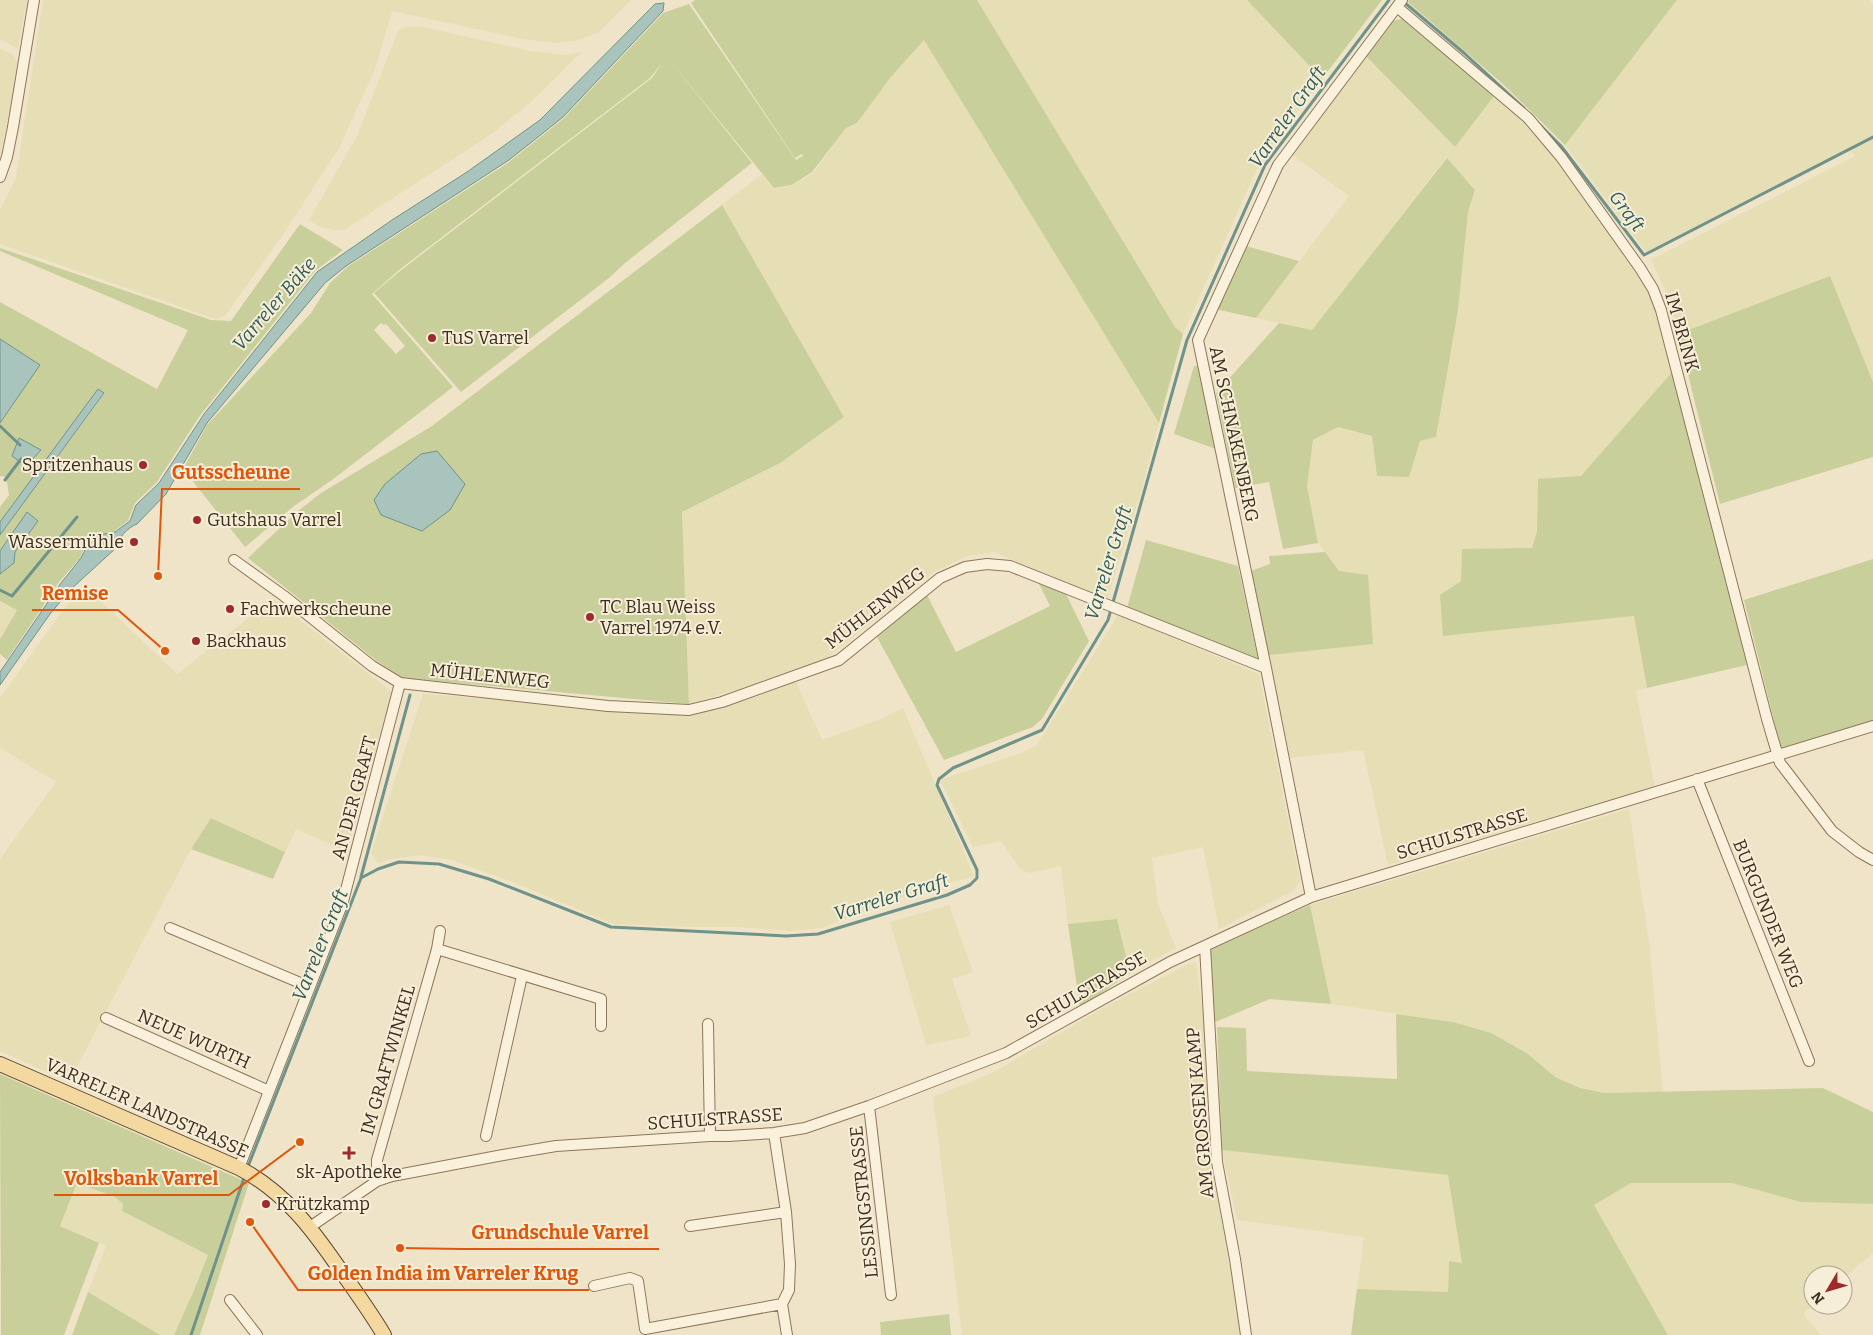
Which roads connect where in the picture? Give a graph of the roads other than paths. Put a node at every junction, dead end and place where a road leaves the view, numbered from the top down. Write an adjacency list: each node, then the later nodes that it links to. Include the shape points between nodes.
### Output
1 (34, 0): 3 (street, via 13,127)
2 (1400, 4): 5 (street, AM SCHNAKENBERG, via 1278,165 1198,340); 8 (street, IM BRINK, via 1528,118 1561,157 1653,289)
3 (0, 177)
4 (234, 560): 6 (street, via 372,666)
5 (1266, 668): 6 (street, MÜHLENWEG, via 1010,566 986,564 966,567 940,578 839,660 722,702 689,710 608,706); 11 (street, AM SCHNAKENBERG)
6 (400, 683): 17 (street, AN DER GRAFT, via 342,905)
7 (1873, 726): 8 (street, SCHULSTRASSE)
8 (1778, 755): 9 (street, SCHULSTRASSE); 10 (street, IM BRINK, via 1780,763 1832,831)
9 (1697, 779): 11 (street, SCHULSTRASSE); 21 (street, BURGUNDER WEG)
10 (1873, 860)
11 (1311, 897): 14 (street, SCHULSTRASSE)
12 (170, 928): 17 (street)
13 (440, 931): 15 (street, IM GRAFTWINKEL)
14 (1205, 946): 24 (street, SCHULSTRASSE, via 1136,980 1006,1054); 41 (street, AM GROSSEN KAMP, via 1217,1162 1236,1259)
15 (437, 949): 16 (street); 29 (street, IM GRAFTWINKEL, via 377,1160)
16 (522, 976): 20 (street, via 601,999); 26 (street)
17 (310, 988): 23 (street, AN DER GRAFT)
18 (106, 1018): 23 (street, NEUE WURTH)
19 (708, 1024): 27 (street)
20 (601, 1026)
21 (1809, 1061)
22 (0, 1064): 28 (main road, VARRELER LANDSTRASSE)
23 (269, 1091): 28 (street, AN DER GRAFT)
24 (869, 1106): 25 (street, SCHULSTRASSE, via 805,1128); 34 (street, LESSINGSTRASSE)
25 (774, 1133): 27 (street, SCHULSTRASSE); 30 (street)
26 (486, 1136)
27 (710, 1136): 29 (street, SCHULSTRASSE, via 556,1146)
28 (244, 1171): 32 (main road, VARRELER LANDSTRASSE, via 284,1198)
29 (377, 1181): 32 (street, SCHULSTRASSE)
30 (786, 1212): 31 (street); 36 (street, via 790,1264 788,1290)
31 (690, 1226)
32 (310, 1227): 39 (main road, VARRELER LANDSTRASSE)
33 (594, 1286): 37 (street, via 630,1278 638,1281)
34 (891, 1295)
35 (230, 1300): 38 (street)
36 (782, 1304): 37 (street); 40 (street)
37 (641, 1332)
38 (258, 1335)
39 (384, 1335)
40 (787, 1335)
41 (1246, 1335)

